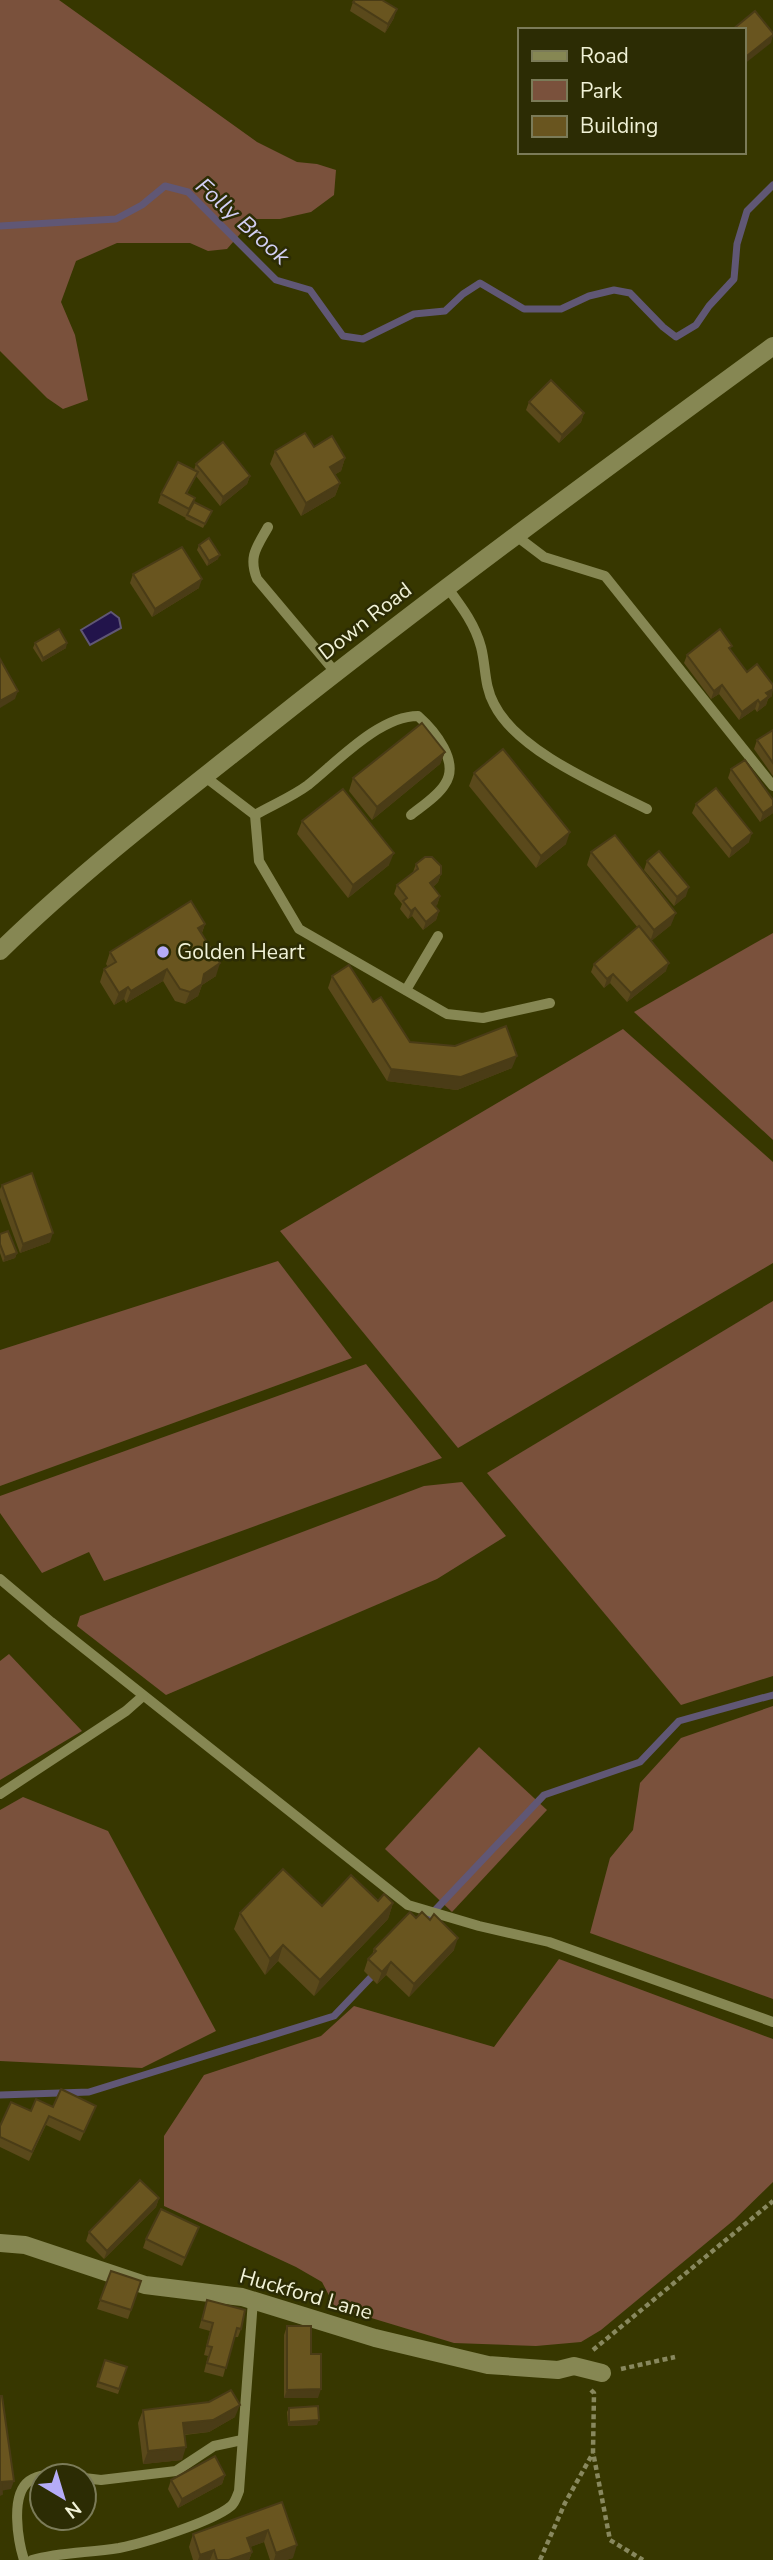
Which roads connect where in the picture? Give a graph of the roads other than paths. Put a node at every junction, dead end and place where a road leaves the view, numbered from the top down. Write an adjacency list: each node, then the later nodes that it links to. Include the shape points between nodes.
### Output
1 (773, 346): 3 (street, Down Road)
2 (268, 527): 5 (lane, via 253,553 257,579)
3 (514, 535): 4 (street, Down Road); 7 (lane, via 544,557 605,576)
4 (447, 587): 5 (street, Down Road); 8 (lane, via 470,618 481,647 486,687 510,726 567,769)
5 (336, 673): 6 (street, Down Road)
6 (204, 776): 9 (lane); 12 (street, Down Road)
7 (773, 786)
8 (647, 809)
9 (255, 815): 10 (lane, via 306,787 384,727 403,716 418,716 442,748 450,775 444,787); 13 (lane, via 258,861 299,929)
10 (411, 815)
11 (438, 936): 13 (lane)
12 (0, 951)
13 (407, 990): 14 (lane, via 447,1014 483,1018)
14 (550, 1003)
15 (0, 1579): 16 (lane)
16 (143, 1696): 17 (lane); 18 (lane, via 408,1905 549,1942)
17 (0, 1794)
18 (773, 2022)
19 (0, 2243): 20 (street, Huckford Lane, via 24,2245 145,2285)
20 (253, 2300): 21 (street, Huckford Lane, via 375,2338 488,2365 574,2367); 22 (lane)
21 (602, 2373)
22 (242, 2441): 23 (lane, via 214,2446 176,2471); 26 (lane, via 239,2491 233,2505 148,2540)
23 (98, 2480)
24 (28, 2482): 25 (lane, via 17,2512)
25 (24, 2560)
26 (32, 2560)

